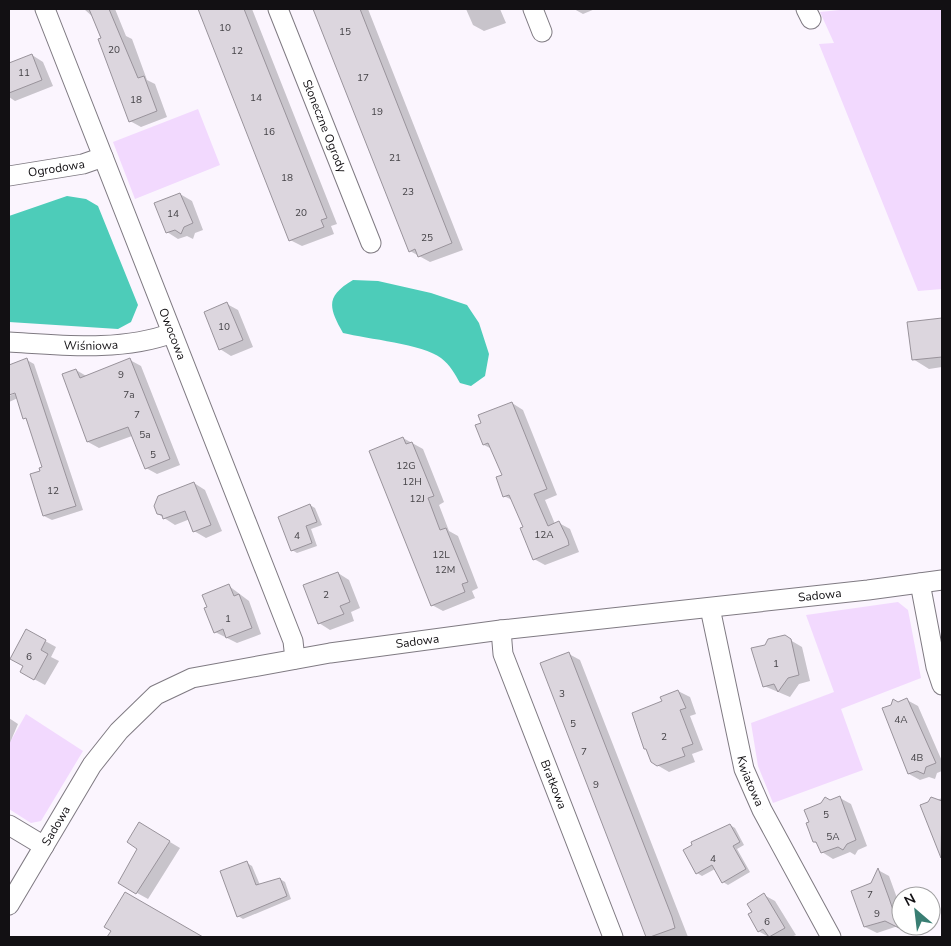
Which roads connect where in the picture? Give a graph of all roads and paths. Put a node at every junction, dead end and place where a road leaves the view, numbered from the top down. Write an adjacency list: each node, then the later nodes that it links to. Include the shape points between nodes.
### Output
1 (45, 9): 5 (street, Owocowa)
2 (278, 9): 7 (street, Słoneczne Ogrody)
3 (533, 9): 4 (street)
4 (542, 32)
5 (103, 157): 6 (street, Ogrodowa, via 82,164); 8 (street, Owocowa)
6 (9, 176)
7 (371, 243)
8 (172, 333): 9 (street, Wiśniowa, via 157,338 86,346); 14 (street, Owocowa, via 293,641)
9 (9, 342)
10 (942, 580): 11 (street, Sadowa)
11 (920, 583): 12 (street, Sadowa); 15 (street)
12 (710, 608): 13 (street, Sadowa); 20 (street, Kwiatowa, via 744,769 762,810)
13 (501, 630): 14 (street, Sadowa); 19 (street, Bratkowa, via 503,654)
14 (296, 659): 17 (street, Sadowa, via 192,678 156,695 124,724 92,765)
15 (942, 686)
16 (9, 825): 17 (street)
17 (44, 846): 18 (street, Sadowa)
18 (9, 905)
19 (613, 937)
20 (831, 937)

